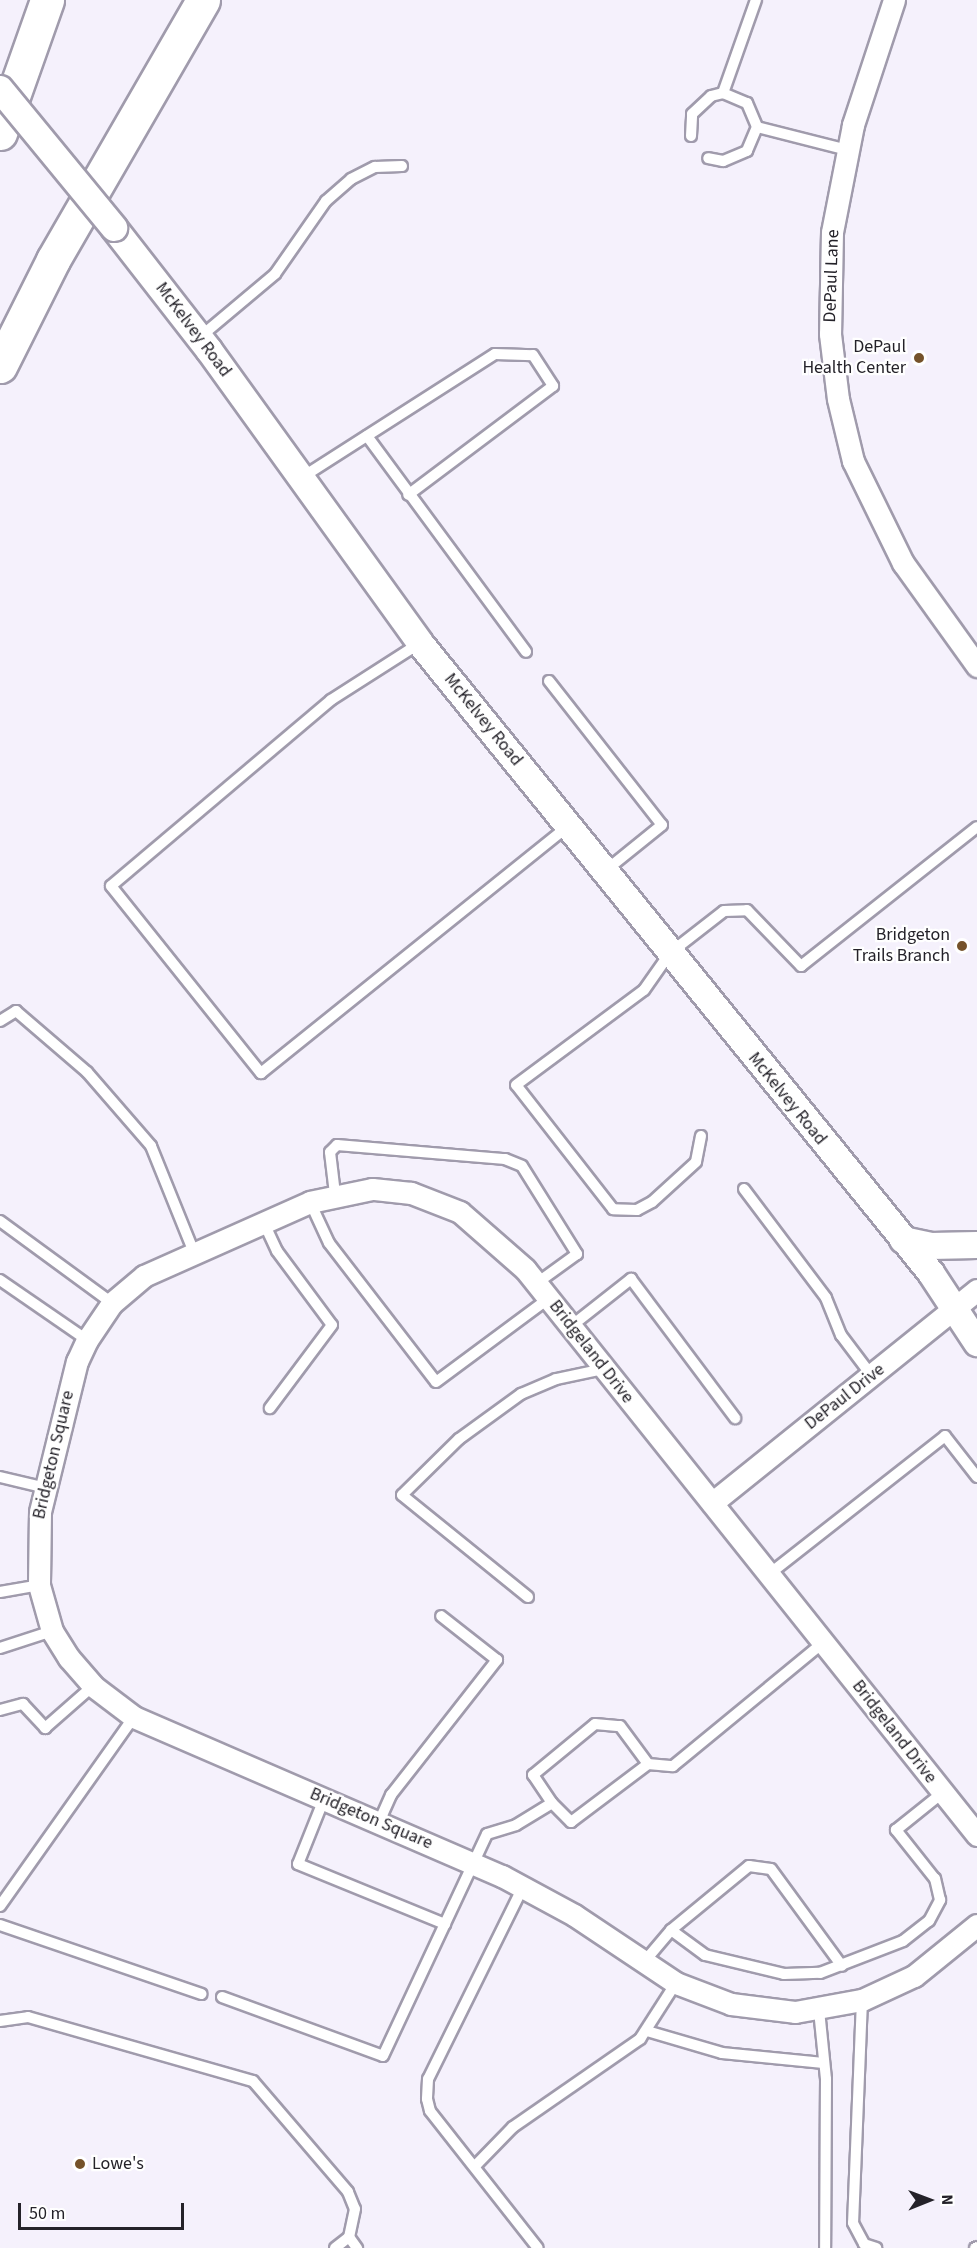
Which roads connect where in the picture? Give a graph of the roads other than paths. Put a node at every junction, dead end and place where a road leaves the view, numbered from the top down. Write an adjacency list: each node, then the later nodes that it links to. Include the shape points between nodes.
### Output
1 (47, 0): 8 (highway)
2 (203, 0): 14 (highway, via 64,239)
3 (756, 0): 6 (lane)
4 (894, 0): 10 (street, DePaul Lane)
5 (0, 88): 13 (street, McKelvey Road, bridge)
6 (723, 93): 7 (lane, via 747,103); 9 (lane, via 700,103 692,114)
7 (757, 127): 10 (lane); 11 (lane, via 741,155 723,161)
8 (0, 133)
9 (691, 136)
10 (848, 150): 20 (street, DePaul Lane, via 832,232 830,334 848,440 903,563)
11 (708, 158)
12 (402, 166): 13 (lane, via 375,167 351,179 326,201 275,274)
13 (200, 337): 16 (street, McKelvey Road)
14 (0, 366)
15 (367, 436): 16 (lane); 17 (lane); 17 (lane, via 495,354 532,355 553,386)
16 (299, 479): 18 (street, McKelvey Road)
17 (408, 495): 19 (lane)
18 (420, 642): 22 (street, McKelvey Road); 22 (lane, via 331,700 111,886 238,1045 261,1073)
19 (526, 652)
20 (977, 666)
21 (549, 681): 24 (lane, via 662,825)
22 (568, 826): 24 (street, McKelvey Road)
23 (977, 827): 25 (lane, via 801,966 747,910 724,911)
24 (605, 872): 25 (street, McKelvey Road)
25 (670, 953): 27 (lane, via 644,990 516,1085 613,1209 637,1210 652,1202 696,1162); 33 (street, McKelvey Road)
26 (0, 1022): 35 (lane, via 16,1011 87,1072 151,1146)
27 (701, 1136)
28 (744, 1189): 45 (lane, via 826,1298 841,1335)
29 (335, 1194): 30 (street, Bridgeland Drive); 38 (street, Bridgeland Drive, via 388,1191 448,1206 484,1228); 38 (lane, via 330,1152 337,1145 505,1159 522,1166 577,1254)
30 (310, 1202): 32 (street, Bridgeland Drive); 38 (lane, via 329,1243 436,1382)
31 (0, 1221): 39 (lane)
32 (263, 1221): 35 (street, Bridgeland Drive); 46 (lane, via 277,1251 332,1325)
33 (903, 1240): 34 (street, via 930,1246); 40 (street, McKelvey Road)
34 (977, 1245)
35 (193, 1250): 39 (street, Bridgeland Drive, via 144,1276)
36 (0, 1280): 42 (lane)
37 (977, 1290): 40 (street, DePaul Drive)
38 (543, 1291): 41 (street, Bridgeland Drive)
39 (112, 1303): 42 (street, Bridgeland Drive)
40 (955, 1308): 43 (street, McKelvey Road); 45 (street, DePaul Drive)
41 (570, 1327): 44 (street, Bridgeland Drive); 47 (lane, via 631,1279)
42 (87, 1340): 50 (street, Bridgeton Square, via 76,1361)
43 (977, 1342)
44 (604, 1369): 51 (street, Bridgeland Drive); 55 (lane, via 556,1379 521,1394 459,1439 402,1495)
45 (872, 1376): 51 (street, DePaul Drive)
46 (270, 1408)
47 (735, 1418)
48 (0, 1477): 50 (lane)
49 (977, 1477): 52 (lane, via 945,1436)
50 (46, 1488): 53 (street, Bridgeton Square, via 36,1538)
51 (711, 1503): 52 (street, Bridgeland Drive)
52 (768, 1575): 58 (street, Bridgeland Drive)
53 (39, 1586): 54 (lane); 57 (street, Bridgeton Square)
54 (0, 1592)
55 (528, 1597)
56 (441, 1616): 67 (lane, via 497,1660 391,1795)
57 (52, 1631): 59 (lane); 60 (street, Bridgeton Square)
58 (824, 1642): 63 (lane, via 673,1766); 64 (street, Bridgeland Drive)
59 (0, 1648)
60 (93, 1686): 61 (lane, via 45,1728 23,1704); 62 (street, Bridgeton Square)
61 (0, 1710)
62 (134, 1717): 65 (street, Bridgeton Square); 71 (lane)
63 (648, 1764): 66 (lane, via 571,1822); 66 (lane, via 620,1725 595,1724 533,1775)
64 (942, 1793): 68 (street, Bridgeland Drive); 77 (lane, via 896,1830 934,1879 940,1900 929,1921 903,1941)
65 (324, 1799): 67 (street, Bridgeton Square); 72 (lane, via 298,1864)
66 (552, 1803): 69 (lane, via 516,1825 487,1834)
67 (379, 1822): 69 (street, Bridgeton Square)
68 (976, 1831)
69 (473, 1863): 70 (street, Bridgeton Square); 72 (lane)
70 (524, 1887): 76 (street, Bridgeton Square); 86 (lane, via 428,2079 430,2111)
71 (0, 1906)
72 (445, 1924): 80 (lane, via 383,2056)
73 (977, 1924): 81 (street, Bridgeton Square, via 914,1976)
74 (0, 1925): 79 (lane)
75 (671, 1930): 76 (lane); 77 (lane, via 705,1955 751,1970 793,1974); 77 (lane, via 749,1866 771,1869)
76 (644, 1962): 78 (street, Bridgeton Square)
77 (842, 1966)
78 (676, 1983): 82 (street, Bridgeton Square, via 751,2008); 84 (lane)
79 (201, 1995)
80 (222, 1997)
81 (862, 2000): 82 (street, Bridgeton Square); 92 (lane, via 853,2223 864,2244)
82 (819, 2010): 85 (lane)
83 (0, 2021): 87 (lane, via 36,2019 253,2081 348,2192 355,2209)
84 (647, 2031): 85 (lane, via 722,2053); 86 (lane, via 513,2127)
85 (824, 2063): 91 (lane)
86 (476, 2165): 90 (lane)
87 (349, 2237): 88 (lane); 89 (lane)
88 (335, 2248)
89 (357, 2248)
90 (538, 2248)
91 (825, 2248)
92 (876, 2248)

